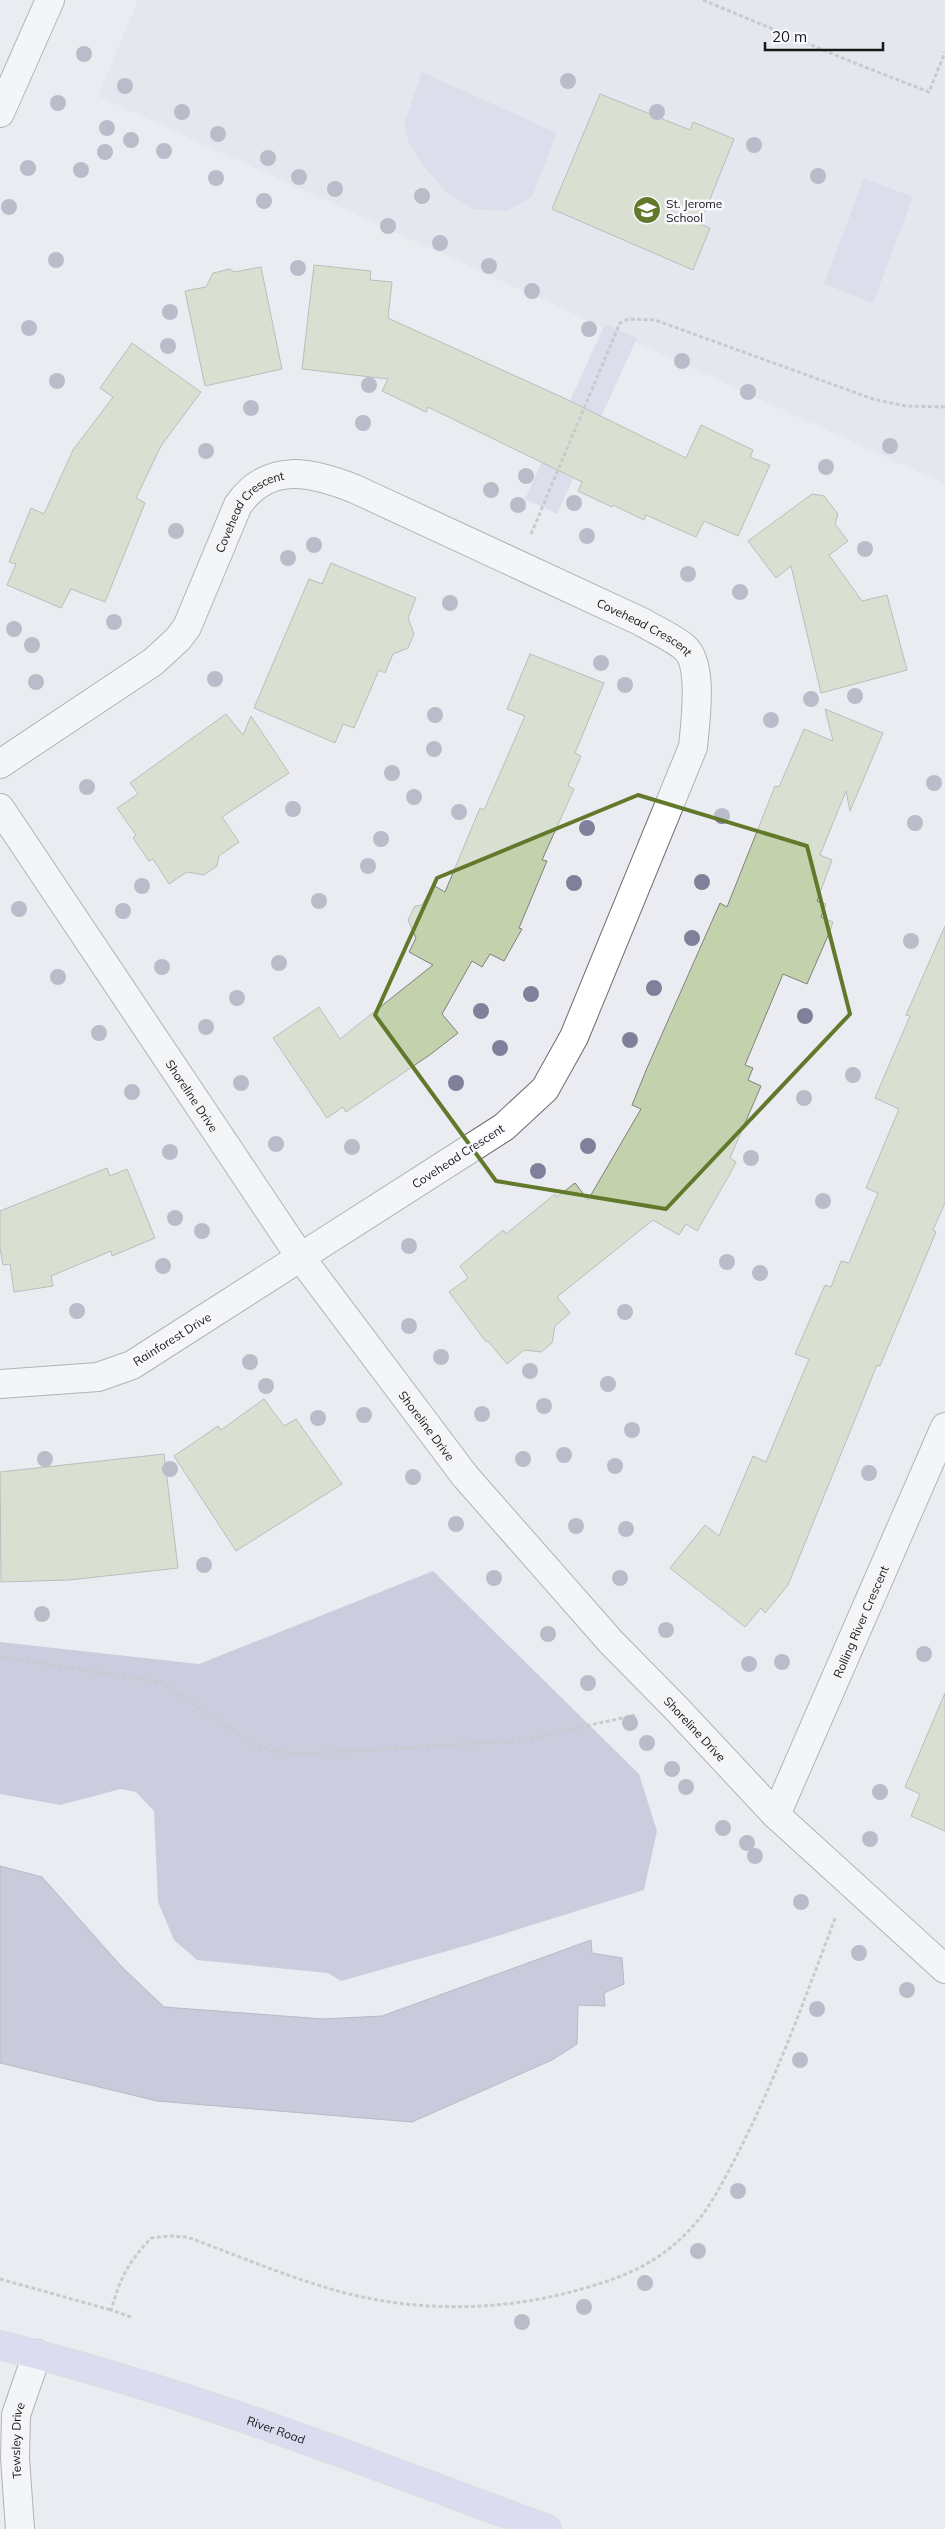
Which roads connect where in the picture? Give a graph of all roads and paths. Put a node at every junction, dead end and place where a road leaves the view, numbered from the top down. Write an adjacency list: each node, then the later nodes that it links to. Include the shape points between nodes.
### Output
1 (50, 0): 4 (street)
2 (703, 0): 3 (path, via 930,92)
3 (945, 52)
4 (0, 113)
5 (945, 407): 6 (path, via 906,406 873,399 655,320 628,319 620,323)
6 (518, 565): 7 (street, Covehead Crescent, via 335,481 296,472 270,478 248,491 238,505 187,627 178,639 153,662); 9 (street, Covehead Crescent, via 642,622 687,649 697,675 693,747 574,1037 545,1089 504,1127)
7 (0, 764)
8 (0, 808): 9 (street, Shoreline Drive)
9 (301, 1258): 10 (street, Rainforest Drive, via 132,1365 98,1377); 13 (street, Shoreline Drive, via 465,1476 611,1642)
10 (0, 1384)
11 (945, 1427): 14 (street, Rolling River Crescent)
12 (0, 1657): 13 (path, via 161,1682 253,1744 272,1751 301,1754 517,1741)
13 (675, 1706): 14 (street, Shoreline Drive)
14 (776, 1815): 15 (street, Shoreline Drive)
15 (849, 1882): 16 (street, Shoreline Drive); 18 (path, via 787,2044 752,2126 723,2182 700,2217 676,2243 635,2272 555,2297 504,2305 425,2307 343,2292 187,2237 169,2236 151,2238 131,2260 121,2277)
16 (945, 1969)
17 (0, 2279): 18 (path)
18 (111, 2310): 19 (path)
19 (131, 2317)
20 (0, 2345): 21 (main road, River Road)
21 (37, 2354): 22 (street, Tewsley Drive, via 16,2414 15,2458); 23 (main road, River Road, via 218,2408)
22 (20, 2529)
23 (547, 2529)

